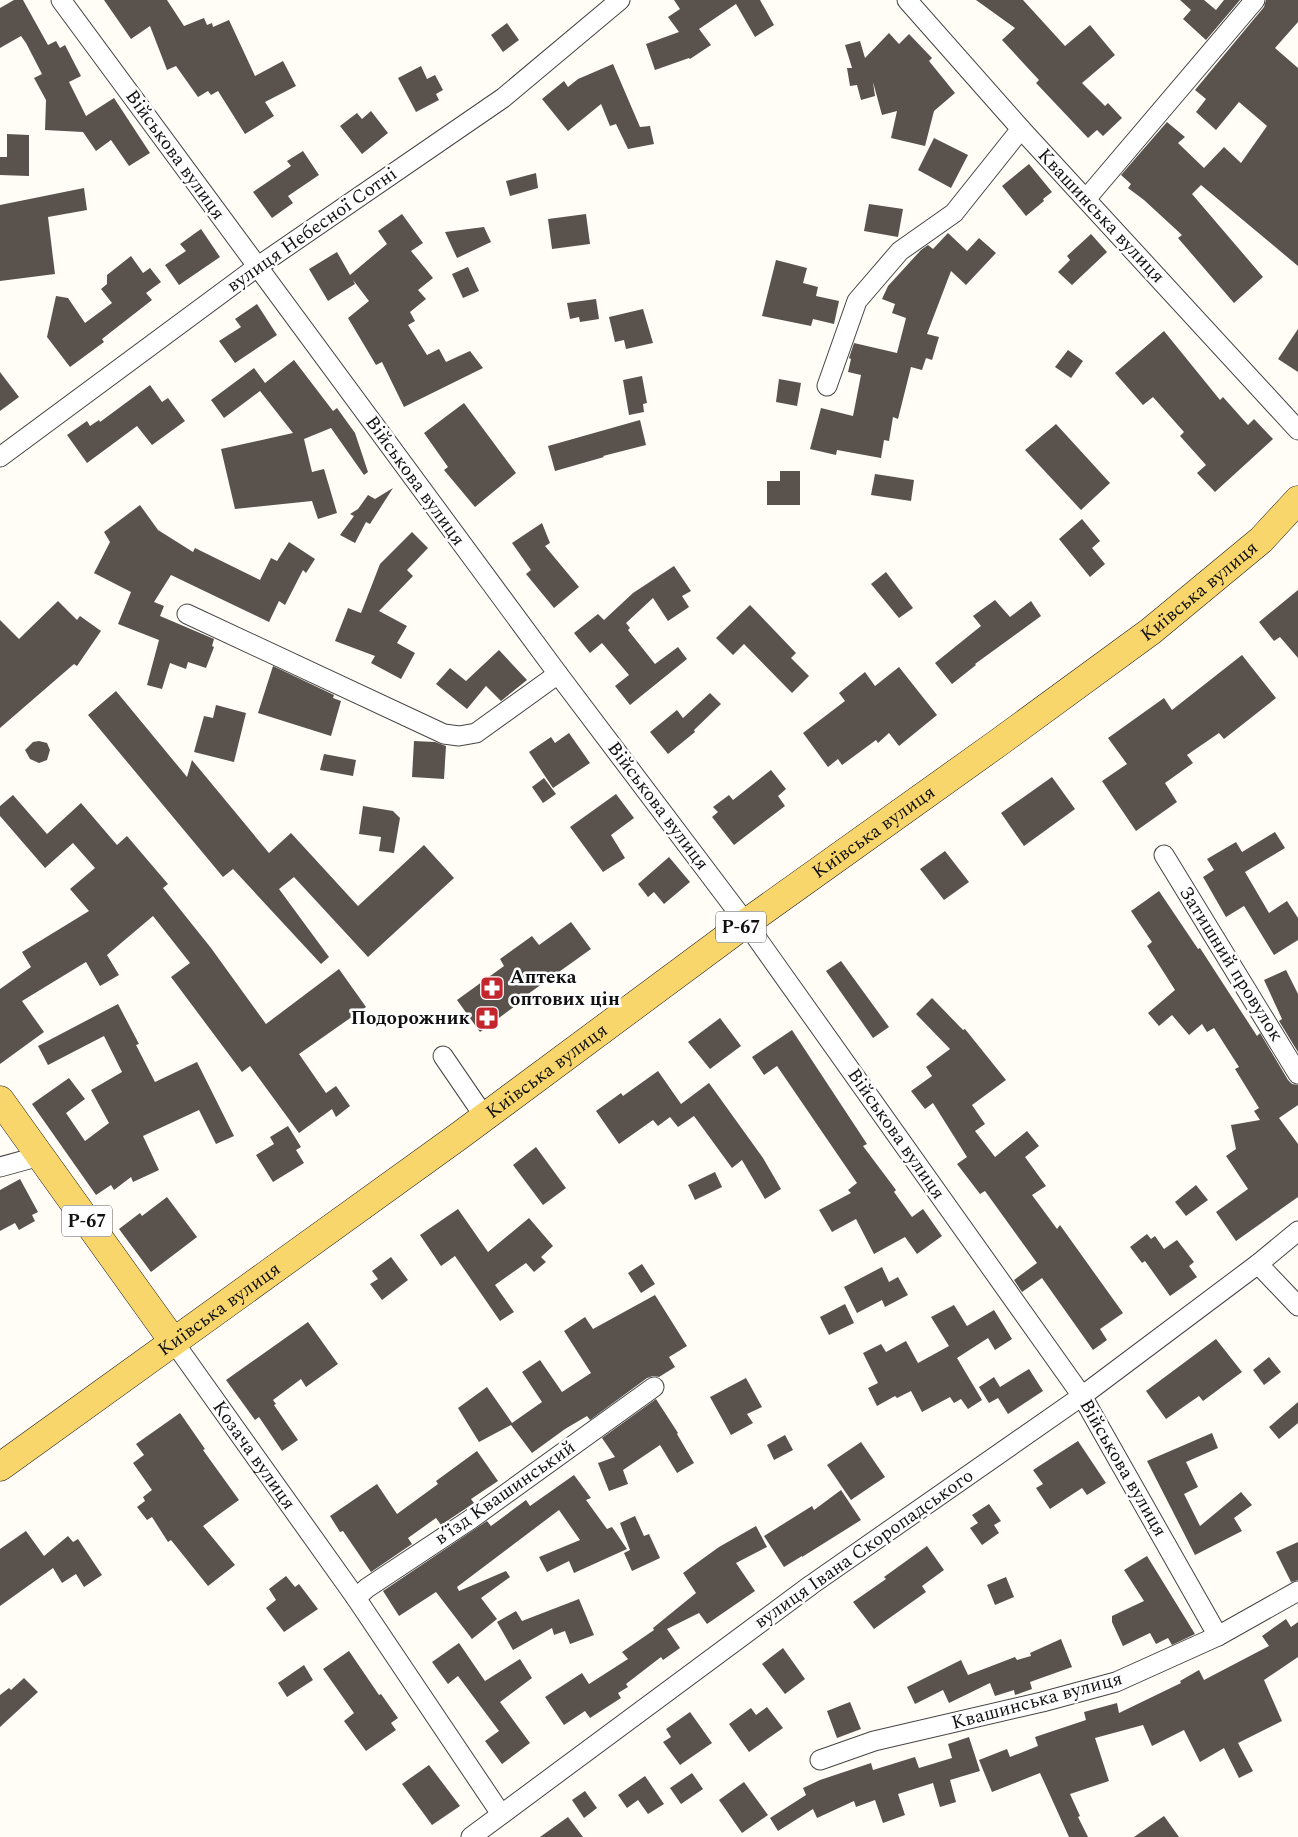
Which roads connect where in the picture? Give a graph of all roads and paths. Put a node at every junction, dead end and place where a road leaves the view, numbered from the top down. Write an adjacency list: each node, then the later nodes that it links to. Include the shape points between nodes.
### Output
1 (60, 0): 7 (street, Військова вулиця)
2 (620, 0): 7 (street, вулиця Небесної Сотні, via 503,98)
3 (907, 0): 5 (street, Квашинська вулиця)
4 (1255, 0): 6 (street)
5 (1022, 130): 6 (street, Квашинська вулиця); 8 (street, via 954,213 900,251 857,301)
6 (1086, 199): 9 (street, Квашинська вулиця)
7 (256, 267): 10 (street, вулиця Небесної Сотні); 13 (street, Військова вулиця)
8 (827, 386)
9 (1298, 430)
10 (0, 456)
11 (1298, 500): 15 (main road, Київська вулиця / Р-67, via 1260,540 1150,631)
12 (187, 614): 13 (street, via 444,734 459,736 476,732)
13 (558, 674): 15 (street, Військова вулиця)
14 (1164, 854): 17 (street, Затишний провулок)
15 (746, 923): 19 (main road, Київська вулиця / Р-67); 27 (street, Військова вулиця)
16 (444, 1056): 19 (street)
17 (1298, 1074)
18 (0, 1100): 20 (main road, Козача вулиця / Р-67)
19 (484, 1116): 25 (main road, Київська вулиця / Р-67)
20 (40, 1156): 21 (street); 25 (main road, Козача вулиця / Р-67)
21 (0, 1167)
22 (1298, 1231): 23 (street)
23 (1258, 1264): 24 (street); 27 (street, вулиця Івана Скоропадського)
24 (1298, 1306)
25 (173, 1340): 28 (main road, Київська вулиця); 30 (street, Козача вулиця)
26 (654, 1387): 30 (street, в’їзд Квашинський)
27 (1082, 1396): 31 (street, Військова вулиця); 33 (street, вулиця Івана Скоропадського, via 812,1585)
28 (0, 1467)
29 (1298, 1591): 31 (street, Квашинська вулиця)
30 (356, 1598): 33 (street, Козача вулиця)
31 (1218, 1636): 32 (street, Квашинська вулиця, via 1116,1682 874,1742)
32 (820, 1760)
33 (501, 1814): 34 (street, вулиця Івана Скоропадського)
34 (471, 1837)

